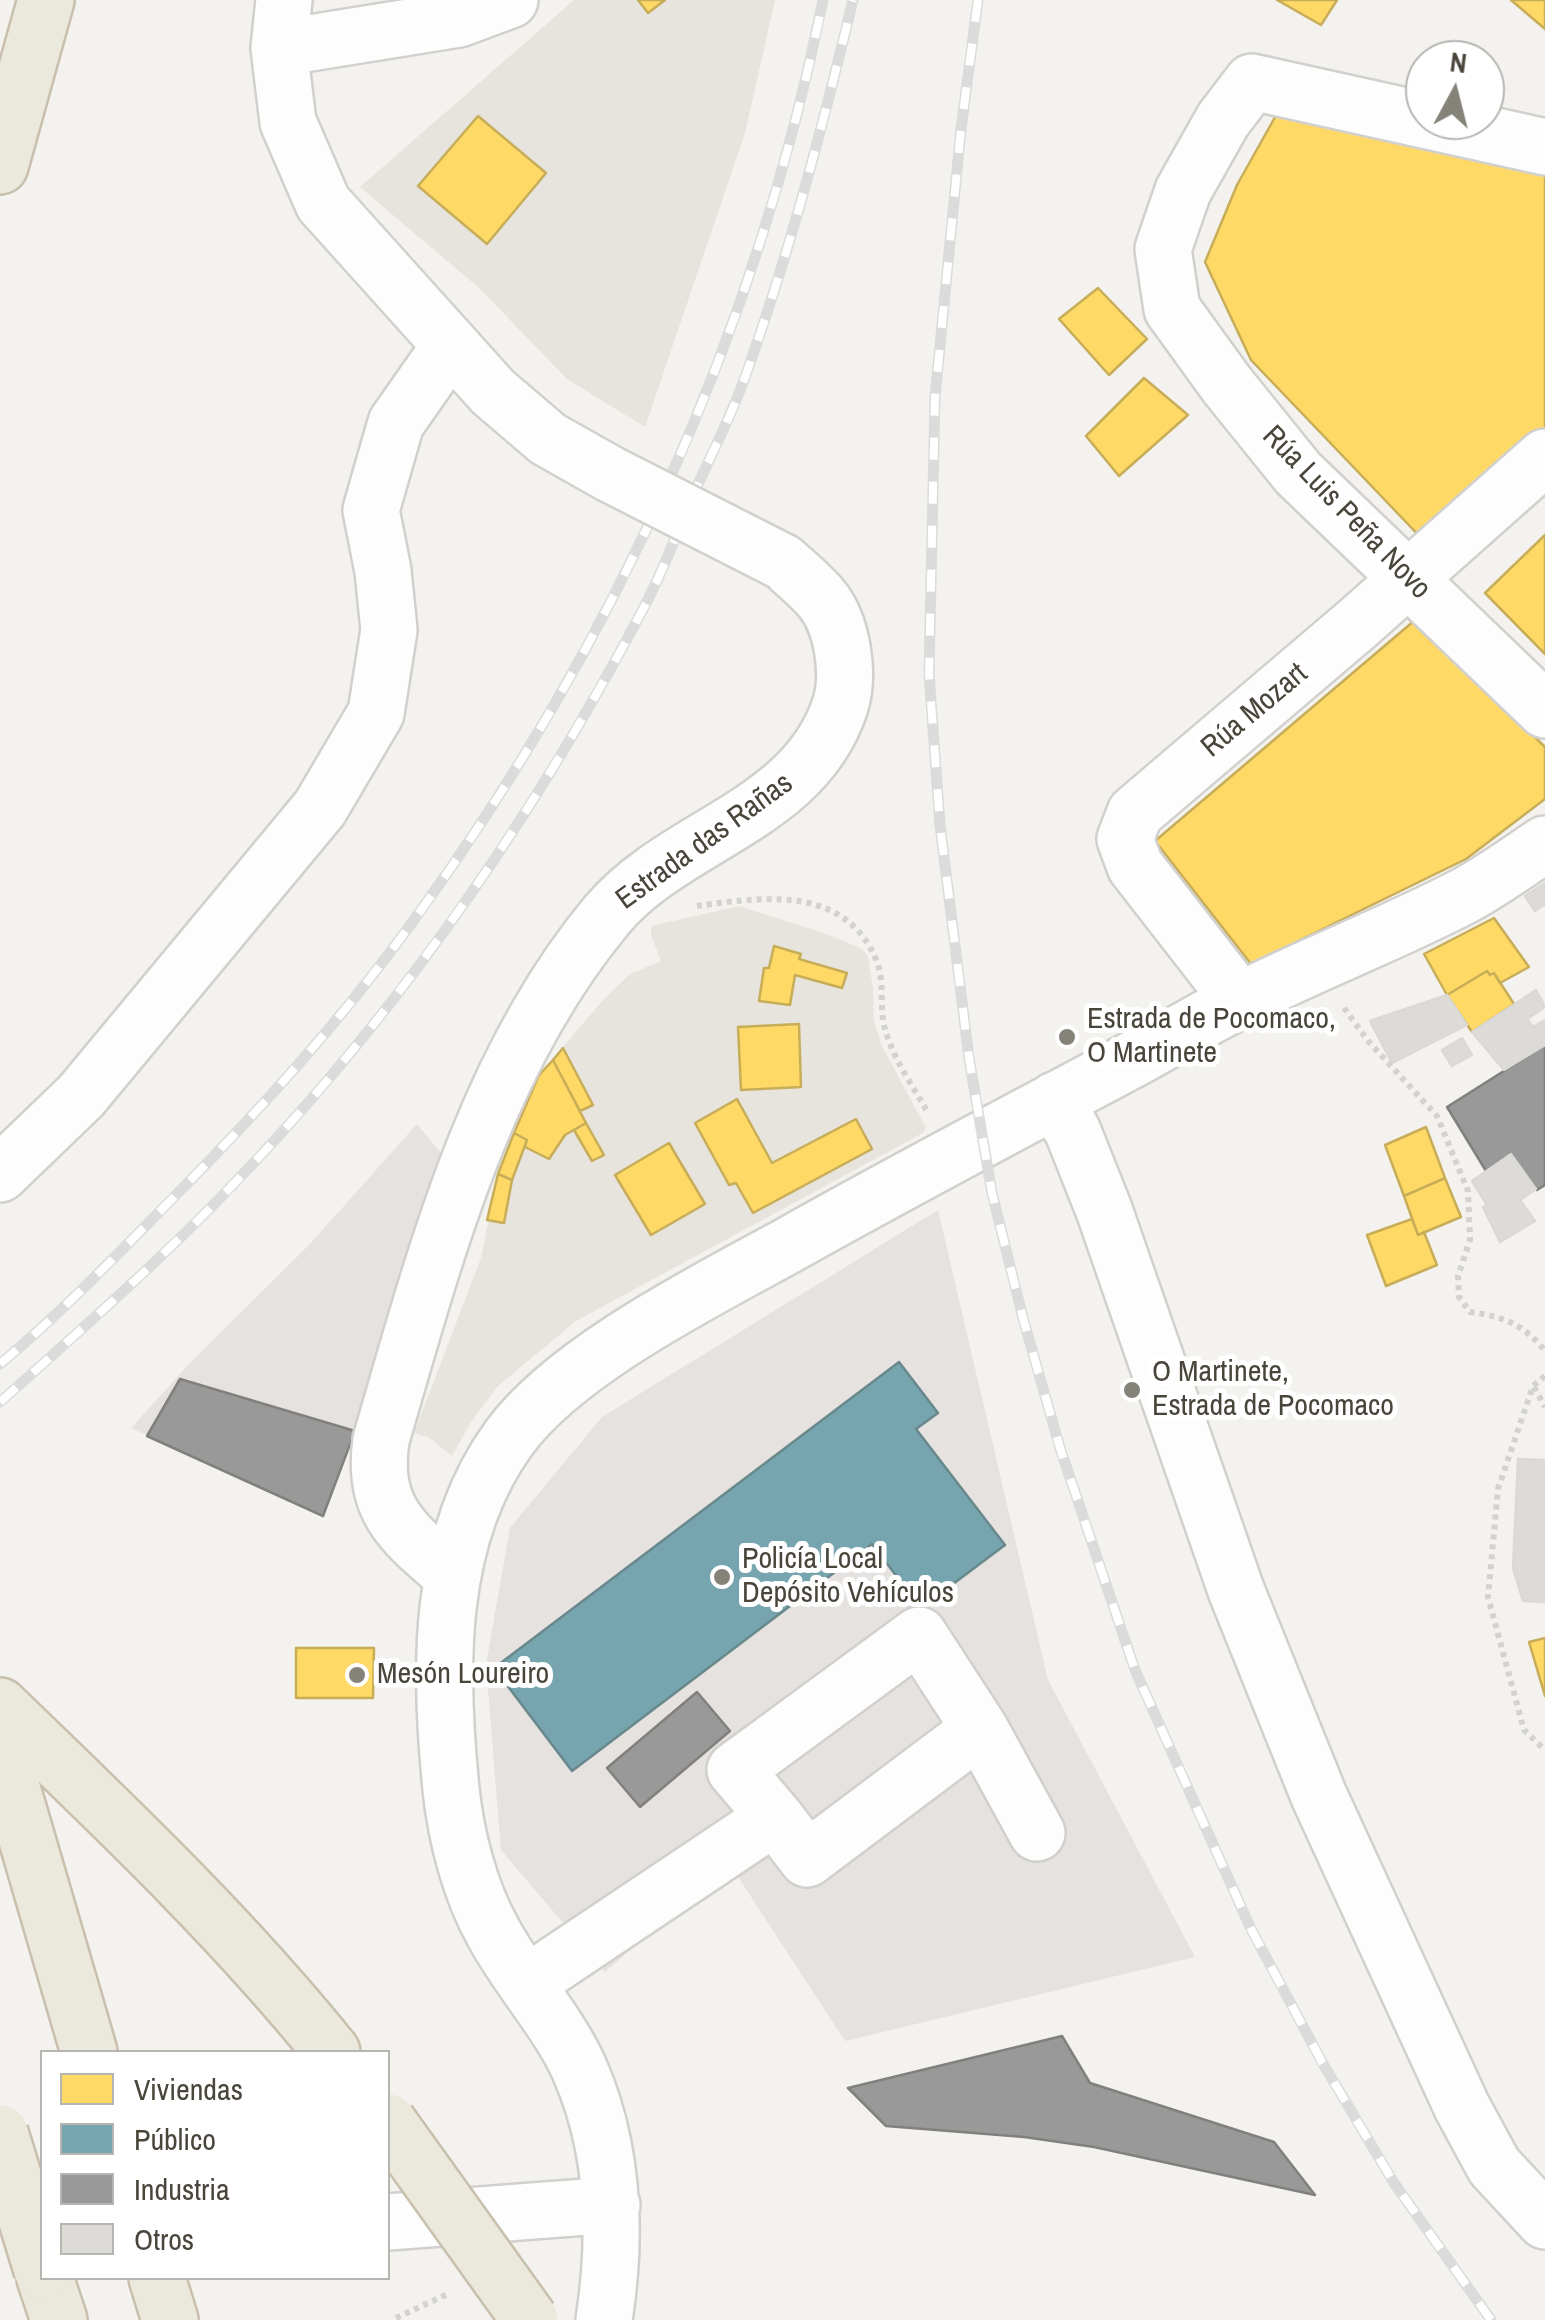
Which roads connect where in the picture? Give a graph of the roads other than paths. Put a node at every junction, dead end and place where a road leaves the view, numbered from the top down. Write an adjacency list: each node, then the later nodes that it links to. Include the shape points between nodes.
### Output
1 (46, 0): 5 (highway)
2 (510, 0): 3 (street, via 458,20)
3 (282, 24): 6 (street, Estrada das Rañas, via 288,122 323,203)
4 (1545, 147): 8 (street, Rúa Luis Peña Novo, via 1252,82 1183,190 1162,249 1172,308 1227,385 1298,472)
5 (0, 166)
6 (450, 346): 13 (street, via 396,424 371,510 389,630 376,713 320,808 81,1096); 14 (street, Estrada das Rañas, bridge, via 548,439 782,562 823,599 844,664 841,703 804,768 754,812 673,859 610,911 546,996 492,1107 438,1255 377,1470 382,1499 421,1549)
7 (1545, 457): 8 (street, Rúa Mozart)
8 (1408, 578): 9 (street, Rúa Luis Peña Novo); 11 (street, Rúa Mozart, via 1135,814 1125,840 1135,866)
9 (1545, 710)
10 (1545, 844): 11 (street, via 1468,894)
11 (1240, 1000): 12 (street)
12 (1055, 1100): 14 (street, via 702,1294 563,1384 510,1436 480,1486); 28 (street, via 1104,1210 1236,1590 1319,1796 1462,2107 1494,2166)
13 (0, 1174)
14 (453, 1576): 20 (street, via 445,1636 452,1795 473,1888)
15 (0, 1706): 22 (highway, via 154,1855)
16 (980, 1730): 18 (street, via 807,1859); 18 (street, via 919,1635 735,1770); 19 (street)
17 (0, 1747): 21 (highway)
18 (775, 1817): 20 (street)
19 (1037, 1832)
20 (527, 1983): 26 (street, via 578,2067 603,2138)
21 (88, 2050)
22 (330, 2050)
23 (390, 2125): 35 (highway, bridge)
24 (0, 2133): 30 (highway, bridge)
25 (40, 2197): 27 (street)
26 (612, 2204): 29 (street); 36 (street)
27 (0, 2207)
28 (1545, 2221)
29 (390, 2222)
30 (40, 2263)
31 (46, 2280): 33 (highway)
32 (158, 2280): 34 (highway)
33 (58, 2320)
34 (170, 2320)
35 (530, 2320)
36 (604, 2320)

